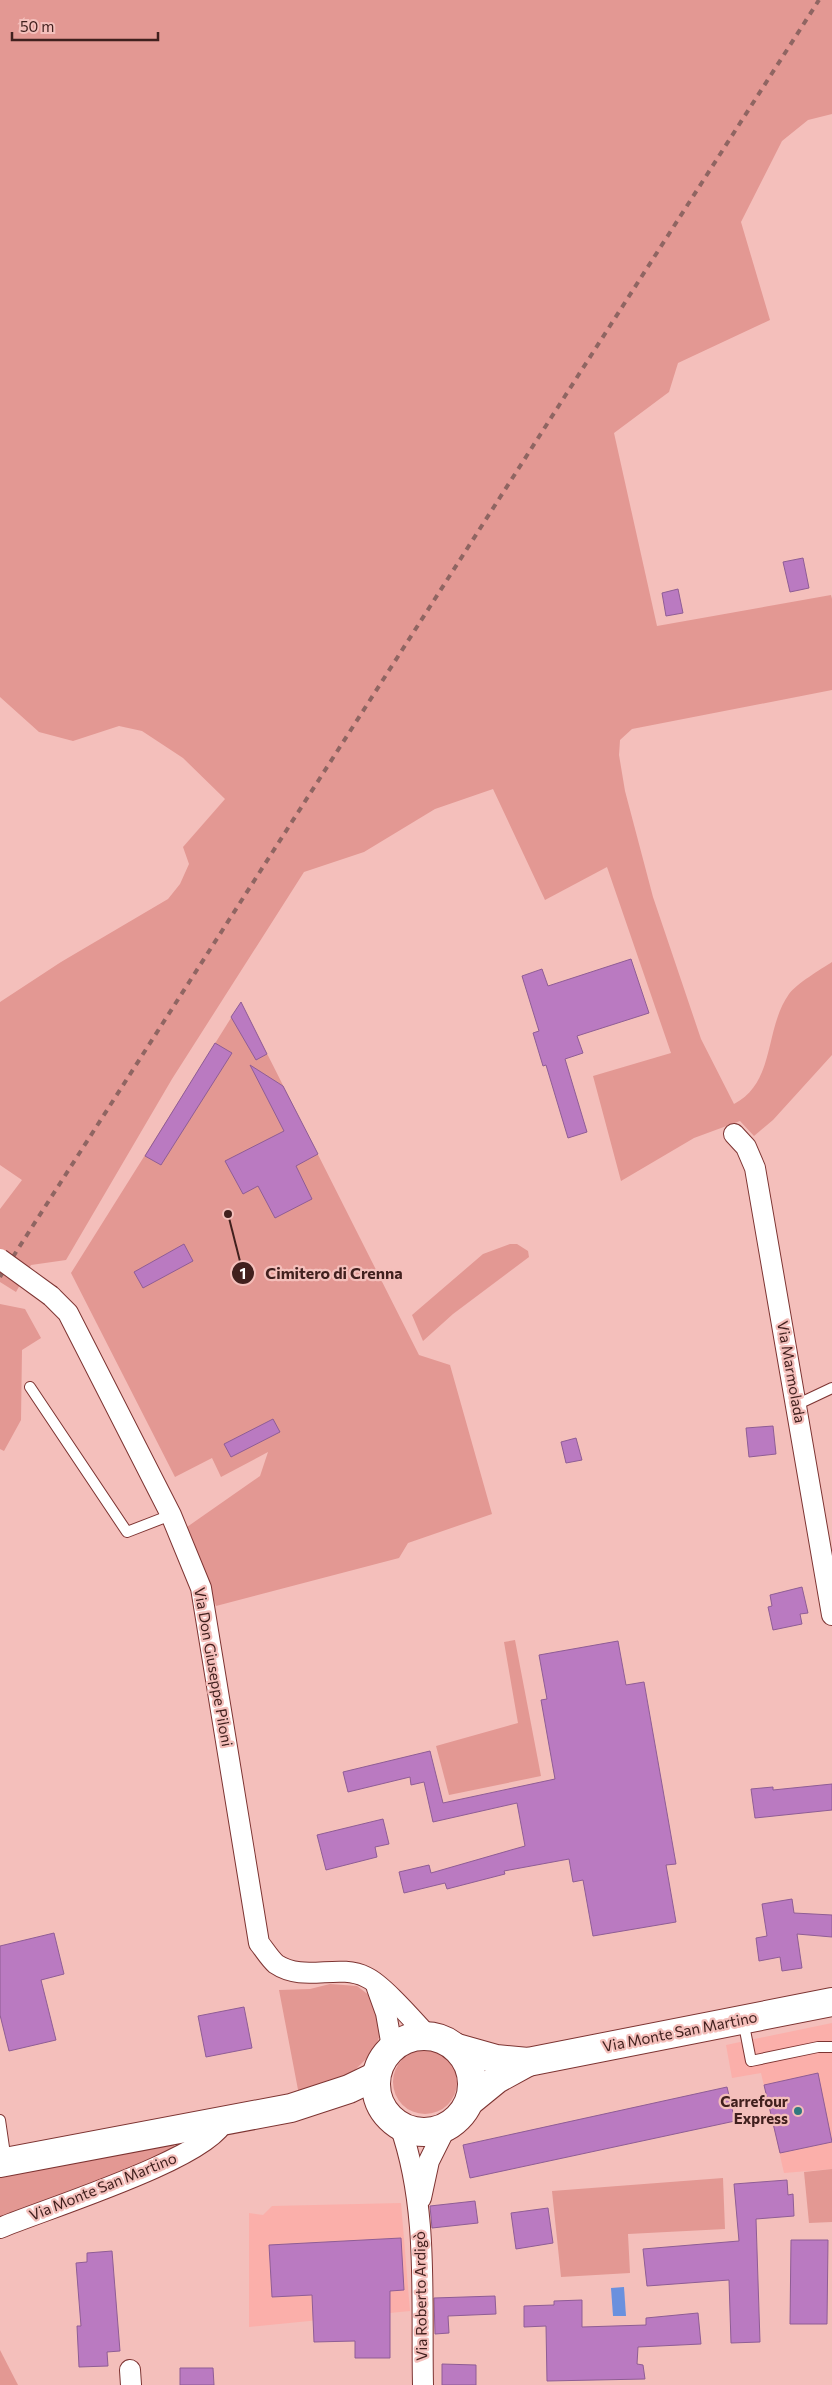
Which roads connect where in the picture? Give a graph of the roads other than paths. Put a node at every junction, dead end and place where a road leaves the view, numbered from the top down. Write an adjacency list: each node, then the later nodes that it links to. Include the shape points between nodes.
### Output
1 (734, 1134): 5 (street, Via Marmolada, via 746,1147 755,1168)
2 (0, 1259): 6 (street, Via Don Giuseppe Piloni, bridge, via 51,1296 68,1313)
3 (30, 1387): 6 (lane, via 127,1532)
4 (832, 1388): 5 (lane)
5 (796, 1405): 7 (street, Via Marmolada)
6 (171, 1515): 8 (street, Via Don Giuseppe Piloni, via 201,1588 259,1943 275,1963 289,1970 342,1971 367,1977)
7 (832, 1615)
8 (376, 1984): 11 (street, Via Don Giuseppe Piloni); 12 (street, via 386,2013)
9 (832, 2002): 10 (street, Via Monte San Martino)
10 (742, 2019): 13 (lane, via 751,2061); 15 (street, Via Monte San Martino)
11 (427, 2035): 12 (street, via 403,2040); 14 (street, via 443,2039)
12 (392, 2047): 16 (street)
13 (832, 2047)
14 (457, 2048): 15 (street, Via Monte San Martino, via 496,2059); 17 (street, via 471,2073)
15 (528, 2062): 17 (street, Via Monte San Martino, via 497,2079)
16 (376, 2076): 18 (street, Via Monte San Martino, via 349,2089); 19 (street, via 379,2100)
17 (470, 2101): 22 (street, via 456,2121)
18 (291, 2108): 19 (street, Via Monte San Martino, via 355,2103); 21 (street, Via Monte San Martino)
19 (392, 2119): 22 (street, via 414,2131 430,2132); 24 (street, Via Roberto Ardigò, via 411,2157)
20 (0, 2120): 23 (lane)
21 (224, 2121): 23 (street, Via Monte San Martino); 25 (street, Via Monte San Martino, via 216,2134 186,2153 131,2178)
22 (446, 2127): 24 (street, Via Roberto Ardigò, via 429,2161)
23 (3, 2162)
24 (419, 2207): 26 (street, Via Roberto Ardigò)
25 (0, 2228)
26 (423, 2385)

